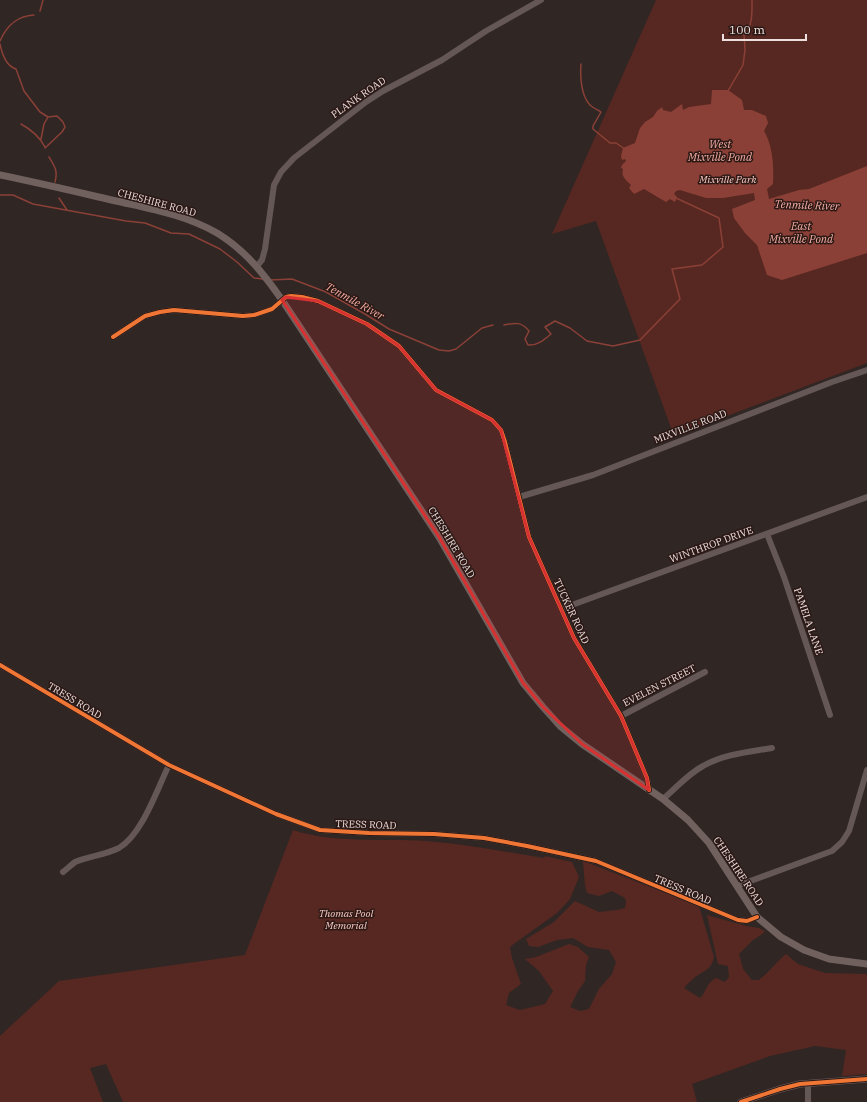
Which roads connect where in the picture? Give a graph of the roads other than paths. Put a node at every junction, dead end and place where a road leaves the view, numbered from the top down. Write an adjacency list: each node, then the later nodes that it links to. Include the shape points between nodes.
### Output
1 (540, 0): 3 (street, PLANK ROAD, via 442,60 383,91 294,158 281,172 274,185 265,249)
2 (0, 175): 3 (main road, CHESHIRE ROAD, via 99,196 188,219 218,234)
3 (257, 266): 4 (main road, CHESHIRE ROAD)
4 (282, 300): 5 (street, via 272,309 254,315 174,310 160,312 145,316); 7 (street, TUCKER ROAD, via 291,296 318,301 368,324 399,346 436,390 492,420 505,442); 18 (main road, CHESHIRE ROAD, via 439,537 523,683 560,726)
5 (113, 337)
6 (867, 370): 7 (street, MIXVILLE ROAD, via 594,475)
7 (519, 497): 10 (street, TUCKER ROAD, via 530,537)
8 (867, 497): 9 (street, WINTHROP DRIVE)
9 (767, 534): 10 (street, WINTHROP DRIVE); 13 (street, PAMELA LANE, via 784,576)
10 (561, 609): 14 (street, TUCKER ROAD, via 574,638)
11 (0, 665): 16 (street, TRESS ROAD)
12 (706, 672): 14 (street, EVELEN STREET)
13 (830, 715)
14 (621, 716): 18 (street, TUCKER ROAD, via 647,778)
15 (772, 748): 19 (street, via 720,758 703,766)
16 (169, 765): 20 (street, via 142,824 128,842 75,863); 22 (street, TRESS ROAD, via 276,814 320,830 434,834 484,838 527,846 596,861 738,920 747,921)
17 (867, 770): 21 (street, via 849,831 832,851)
18 (649, 790): 19 (main road, CHESHIRE ROAD)
19 (663, 799): 21 (main road, CHESHIRE ROAD, via 688,820 709,844)
20 (63, 872)
21 (737, 886): 22 (main road, CHESHIRE ROAD)
22 (757, 917): 23 (main road, CHESHIRE ROAD, via 780,937 804,950 829,960)
23 (867, 964)
24 (867, 1079): 25 (main road)
25 (808, 1083): 26 (main road); 27 (street)
26 (741, 1102)
27 (808, 1102)

